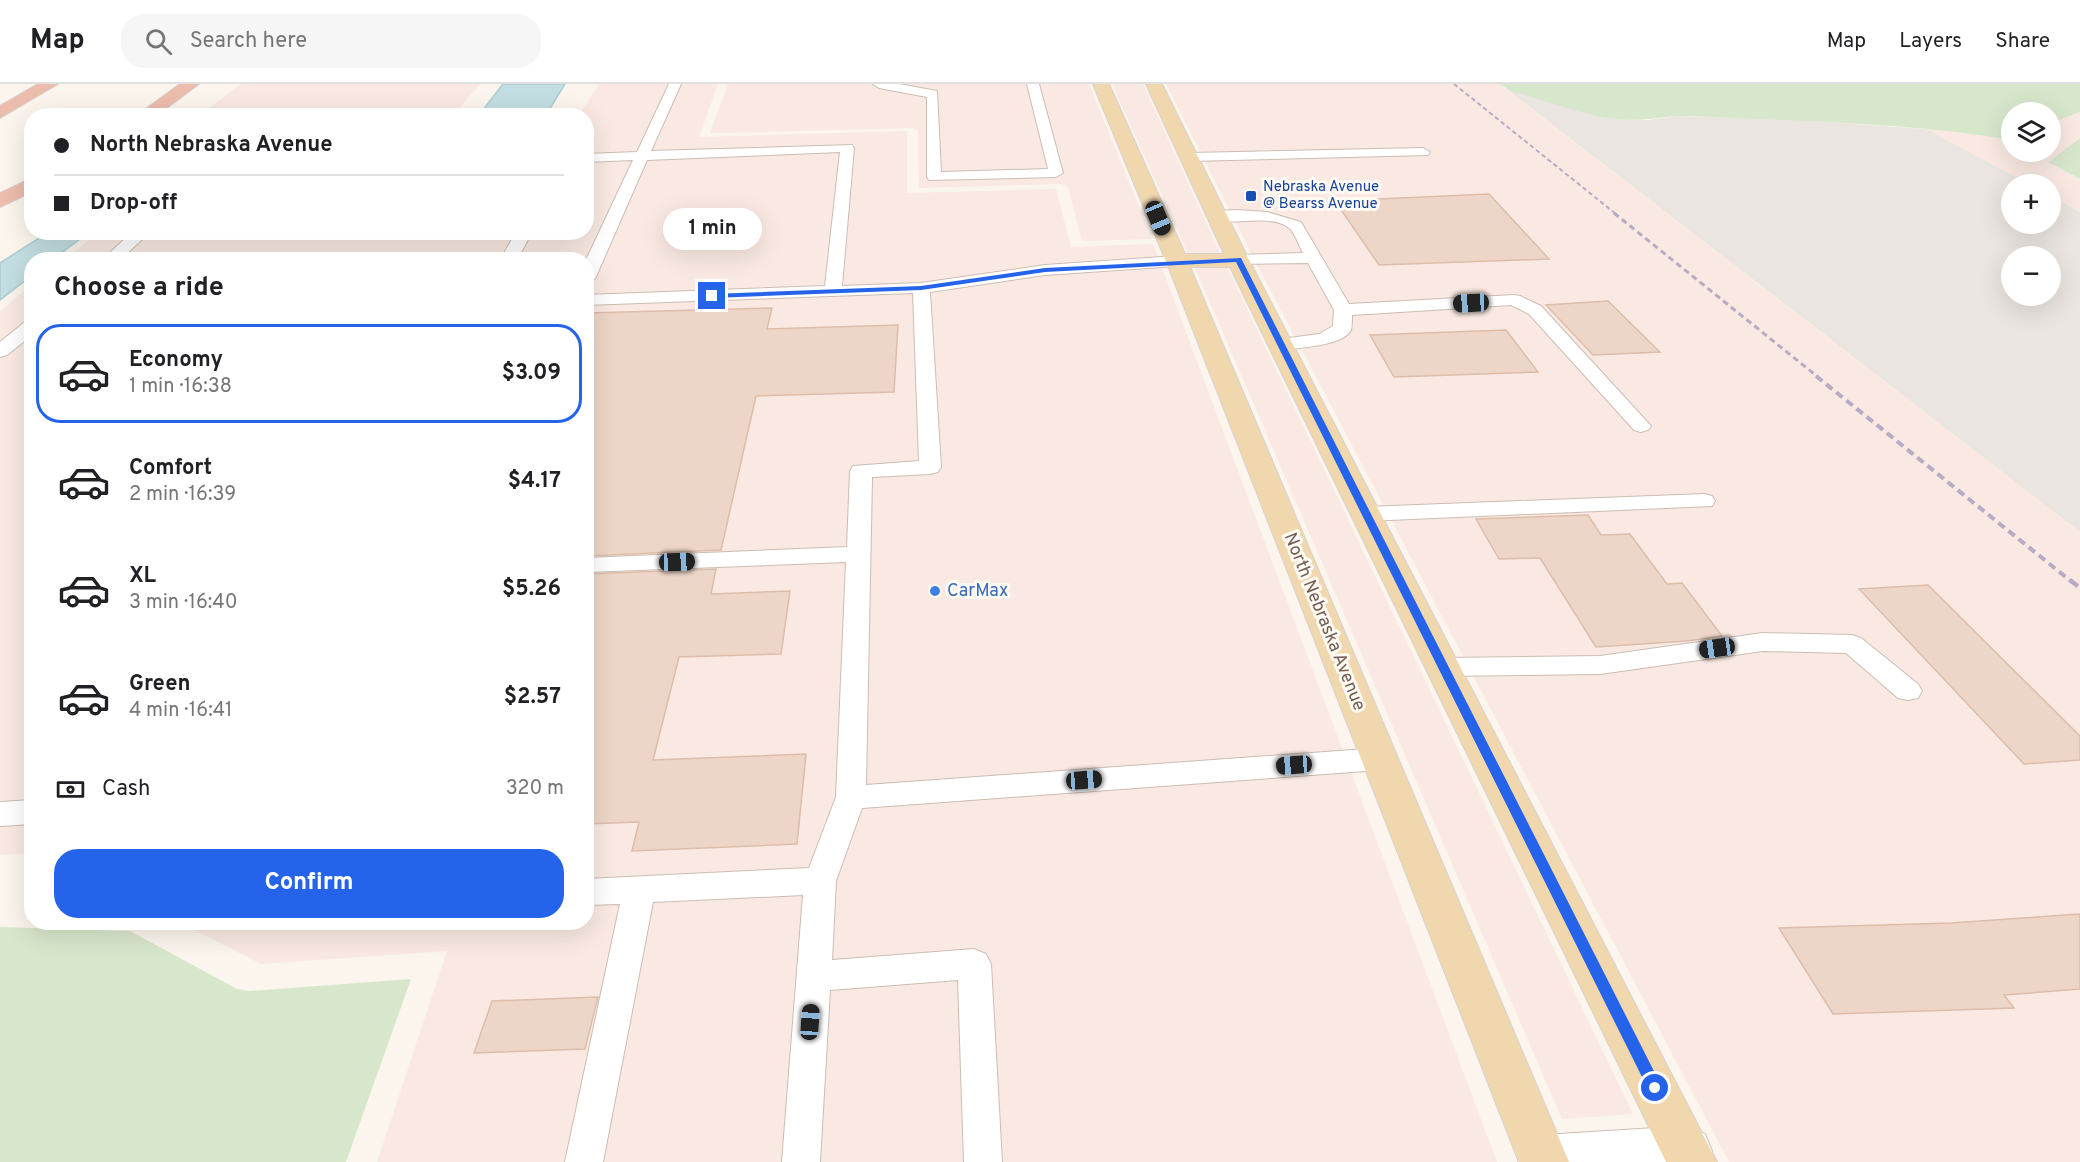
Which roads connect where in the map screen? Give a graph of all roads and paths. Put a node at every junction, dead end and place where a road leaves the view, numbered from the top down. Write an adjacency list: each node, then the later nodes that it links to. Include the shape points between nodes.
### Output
1 (51, 84): 9 (highway)
2 (191, 84): 8 (highway)
3 (675, 84): 11 (lane)
4 (879, 84): 5 (lane, via 933,94 934,177 1056,173)
5 (1034, 84)
6 (1101, 84): 21 (main road, North Nebraska Avenue)
7 (1154, 84): 13 (main road)
8 (156, 108)
9 (0, 113)
10 (1423, 152): 13 (lane)
11 (644, 154): 12 (lane); 22 (lane); 24 (lane, via 847,148)
12 (594, 157)
13 (1190, 157): 16 (main road)
14 (24, 188): 15 (highway)
15 (0, 201)
16 (1217, 216): 19 (lane, via 1282,218 1295,225); 20 (main road)
17 (133, 240): 18 (lane)
18 (119, 252)
19 (1314, 258): 20 (lane); 26 (lane)
20 (1238, 260): 21 (main road); 28 (main road)
21 (1177, 261): 23 (lane, via 1045,270); 37 (main road, North Nebraska Avenue)
22 (594, 262)
23 (921, 288): 24 (lane); 33 (lane, via 930,467 861,471)
24 (832, 291): 25 (lane)
25 (594, 300)
26 (1343, 310): 28 (lane, via 1342,329 1333,334 1323,339); 30 (lane, via 1514,300 1535,310)
27 (24, 332): 29 (lane)
28 (1281, 344): 32 (main road)
29 (0, 351)
30 (1641, 426)
31 (1704, 501): 32 (lane)
32 (1366, 514): 35 (main road)
33 (858, 554): 34 (lane); 38 (lane)
34 (594, 565)
35 (1443, 667): 36 (lane, via 1600,665 1763,642 1852,644); 45 (main road)
36 (1908, 691)
37 (1380, 759): 38 (lane); 46 (main road, North Nebraska Avenue)
38 (851, 797): 41 (lane)
39 (24, 812): 40 (lane)
40 (0, 814)
41 (820, 881): 42 (lane); 44 (lane)
42 (639, 890): 43 (lane); 47 (lane)
43 (594, 892)
44 (813, 976): 48 (lane); 49 (lane, via 974,964)
45 (1689, 1156): 46 (street)
46 (1544, 1161)
47 (584, 1162)
48 (801, 1162)
49 (983, 1162)

